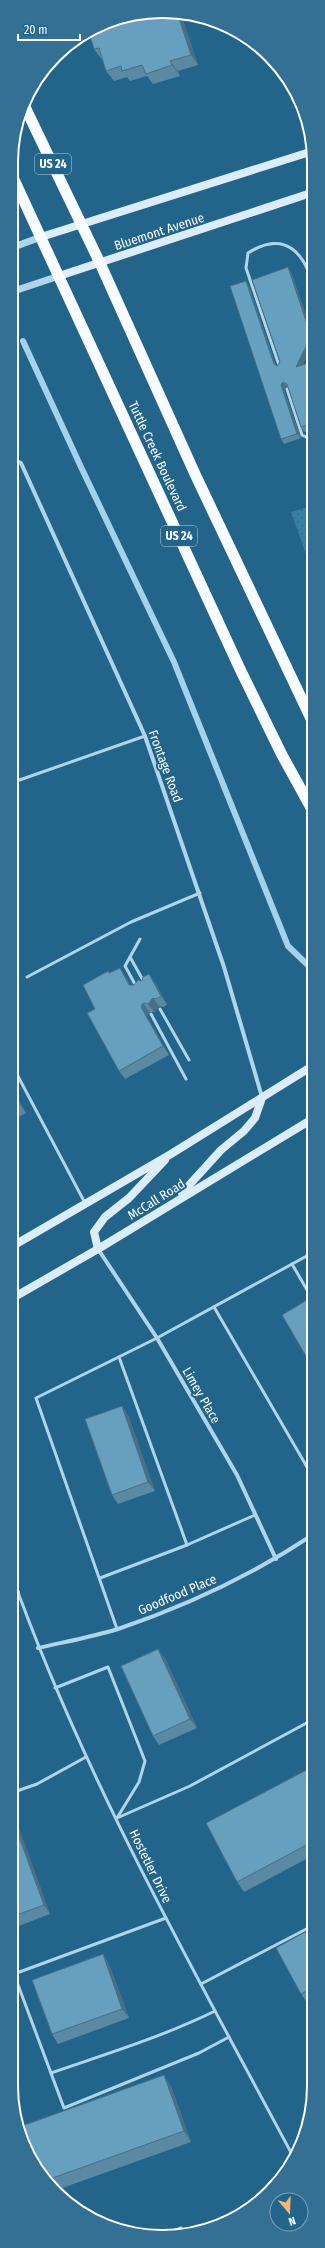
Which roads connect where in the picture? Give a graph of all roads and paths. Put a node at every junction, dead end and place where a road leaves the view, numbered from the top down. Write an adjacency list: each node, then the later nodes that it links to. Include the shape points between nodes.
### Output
1 (27, 112): 5 (highway, Tuttle Creek Boulevard / US 24)
2 (307, 153): 5 (main road)
3 (18, 189): 6 (highway, Tuttle Creek Boulevard / US 24)
4 (307, 194): 8 (main road, Bluemont Avenue)
5 (81, 224): 6 (main road); 8 (highway, Tuttle Creek Boulevard / US 24)
6 (41, 237): 7 (street); 10 (highway, Tuttle Creek Boulevard / US 24)
7 (18, 245)
8 (100, 263): 10 (main road, Bluemont Avenue); 16 (highway, Tuttle Creek Boulevard / US 24, via 195,474)
9 (307, 269): 12 (lane, via 304,260 294,250 282,244 269,243 248,253 246,268)
10 (59, 276): 11 (street, Bluemont Avenue); 19 (highway, Tuttle Creek Boulevard / US 24, via 240,669)
11 (18, 290)
12 (280, 368)
13 (287, 390): 14 (lane, via 302,435)
14 (307, 438)
15 (18, 462): 17 (street, Frontage Road, via 21,463)
16 (307, 710)
17 (145, 736): 18 (lane); 20 (street, Frontage Road)
18 (18, 781)
19 (307, 800)
20 (200, 893): 23 (lane, via 131,922); 32 (street, Frontage Road)
21 (140, 939): 22 (lane)
22 (130, 957): 24 (lane); 25 (lane, via 125,966)
23 (27, 977)
24 (147, 987)
25 (138, 991)
26 (160, 1009): 28 (lane)
27 (151, 1014): 31 (lane)
28 (189, 1060)
29 (307, 1069): 32 (main road)
30 (18, 1076): 36 (lane)
31 (186, 1079)
32 (262, 1098): 34 (main road); 35 (main road, via 255,1118 244,1131 221,1150)
33 (307, 1122): 35 (main road, McCall Road)
34 (171, 1154): 36 (main road); 38 (main road, via 129,1198 105,1216 94,1232)
35 (175, 1200): 38 (main road, McCall Road)
36 (86, 1204): 37 (main road)
37 (18, 1243)
38 (98, 1249): 42 (main road, McCall Road); 44 (street, Limey Place)
39 (307, 1256): 40 (lane)
40 (292, 1264): 41 (lane); 43 (lane)
41 (307, 1290)
42 (18, 1296)
43 (214, 1307): 44 (lane); 46 (lane)
44 (157, 1338): 45 (lane); 47 (street, Limey Place, via 237,1475)
45 (119, 1357): 49 (lane); 51 (lane, via 36,1398)
46 (306, 1465)
47 (255, 1515): 49 (lane); 50 (street, Limey Place)
48 (307, 1539): 50 (street, Goodfood Place)
49 (187, 1545): 51 (lane)
50 (276, 1559): 53 (street, Goodfood Place, via 198,1598)
51 (100, 1578): 53 (lane)
52 (18, 1592): 54 (lane, Hostetler Drive)
53 (117, 1629): 54 (street, Goodfood Place)
54 (38, 1648): 55 (lane, Hostetler Drive)
55 (55, 1688): 57 (lane, Hostetler Drive); 59 (lane, via 108,1666 145,1761 139,1782)
56 (307, 1723): 59 (lane, via 190,1786)
57 (86, 1757): 58 (lane, via 37,1784); 59 (lane, Hostetler Drive)
58 (18, 1791)
59 (116, 1818): 60 (lane, Hostetler Drive)
60 (166, 1918): 62 (lane); 63 (lane, Hostetler Drive)
61 (307, 1928): 63 (lane)
62 (18, 1973)
63 (201, 1984): 65 (lane, Hostetler Drive)
64 (18, 1985): 67 (lane)
65 (216, 2011): 66 (lane, Hostetler Drive); 67 (lane, via 184,2027)
66 (229, 2037): 67 (lane, via 199,2053 64,2108); 68 (lane, Hostetler Drive)
67 (51, 2073)
68 (291, 2152)

